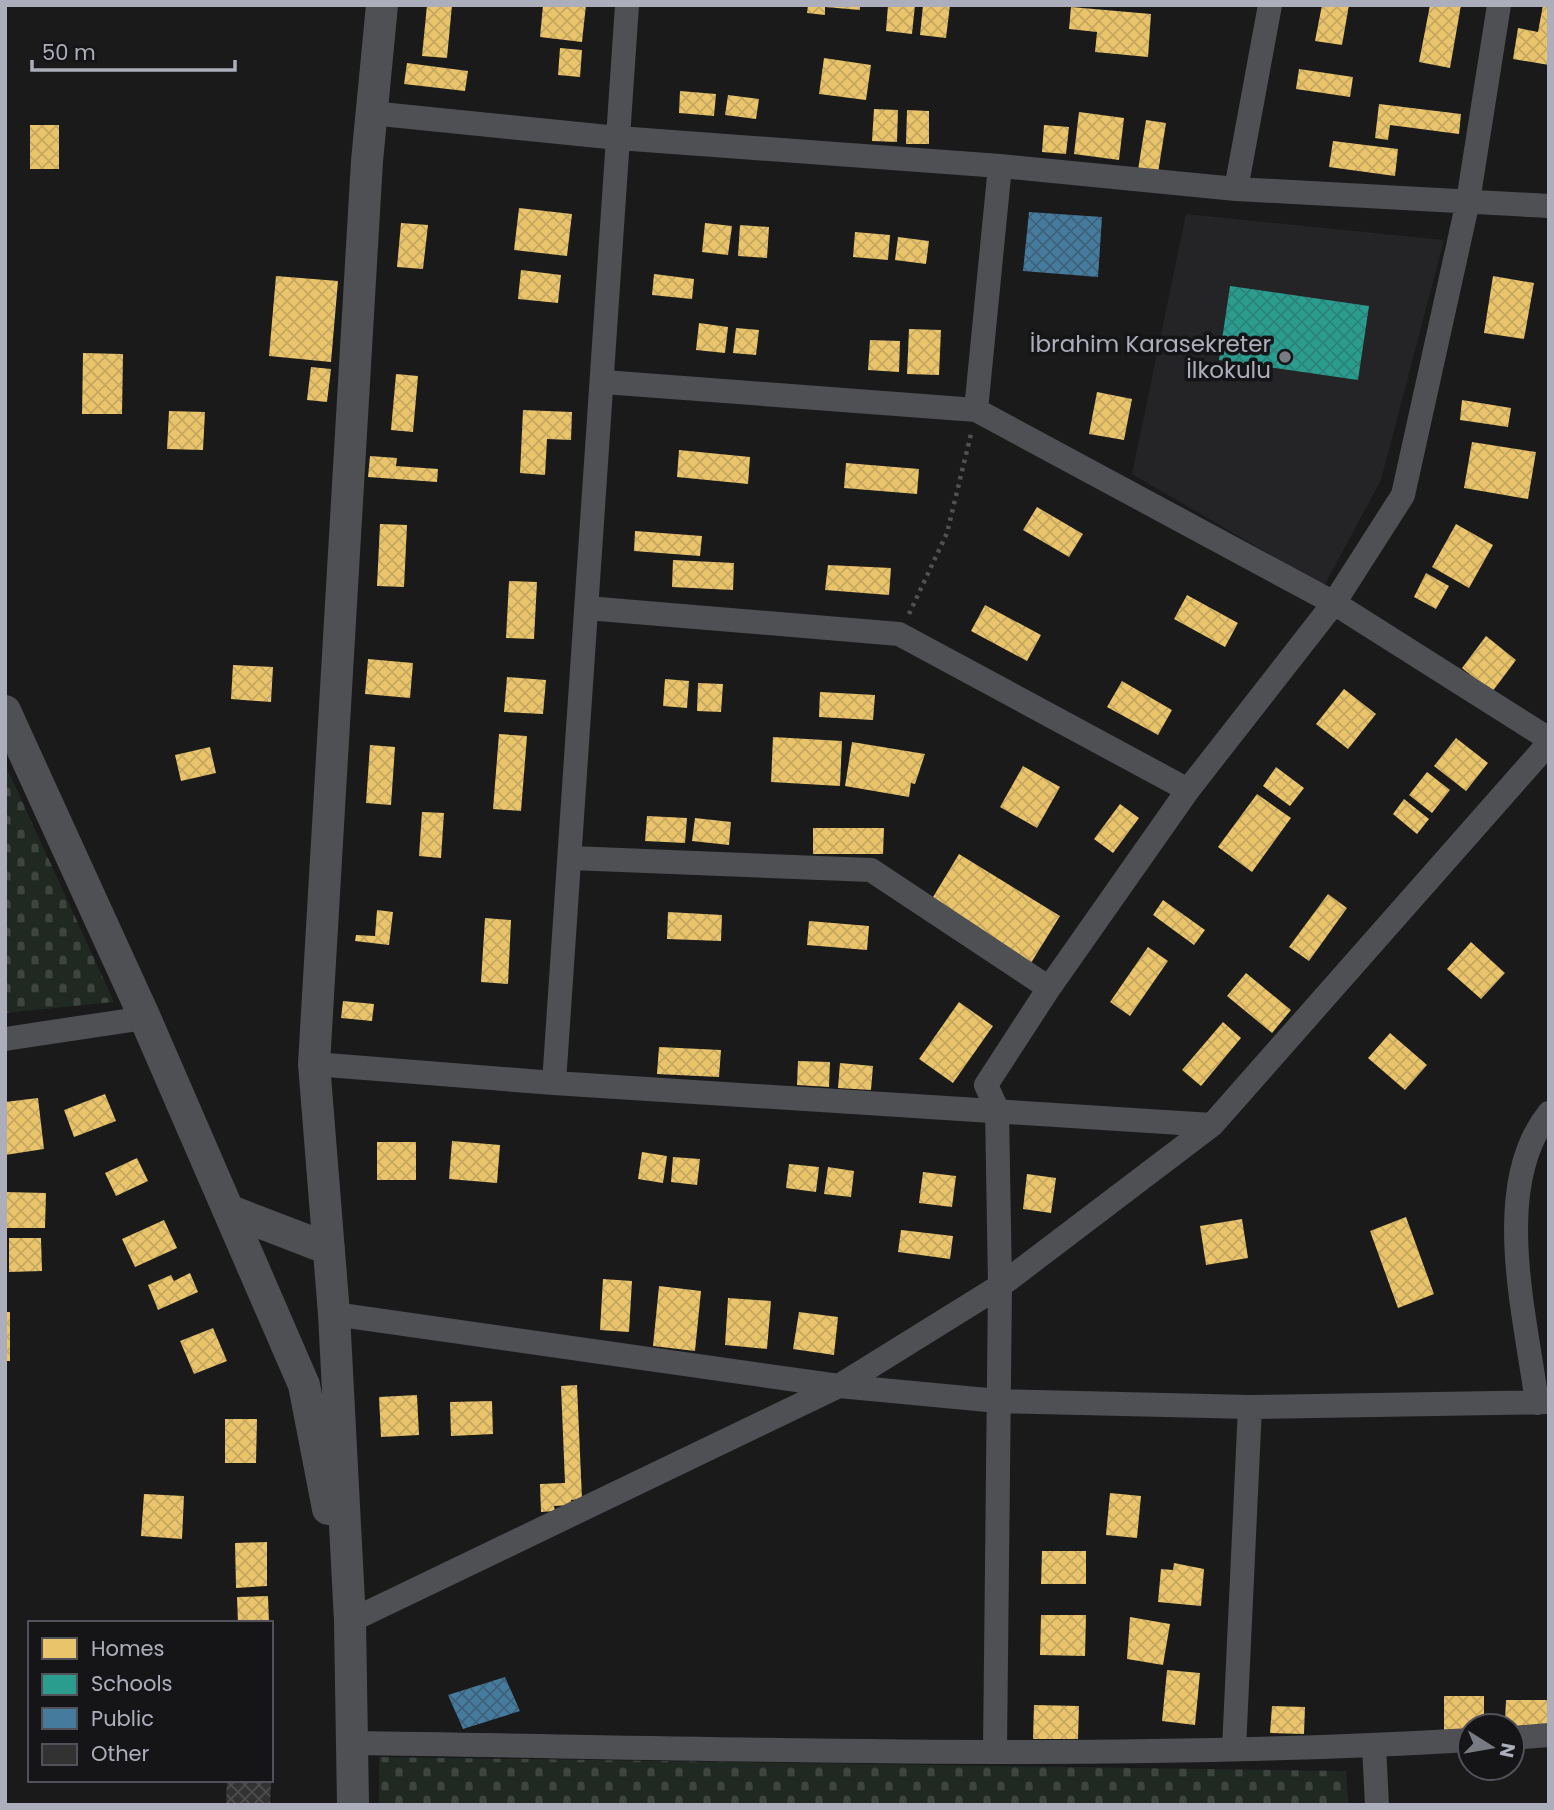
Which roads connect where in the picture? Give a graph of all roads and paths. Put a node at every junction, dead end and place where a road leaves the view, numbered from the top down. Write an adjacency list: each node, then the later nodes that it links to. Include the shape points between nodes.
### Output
1 (382, 5): 5 (street)
2 (627, 5): 6 (street)
3 (1270, 5): 8 (street)
4 (1499, 5): 9 (street)
5 (371, 113): 6 (street); 23 (street)
6 (618, 138): 7 (street); 11 (street)
7 (1000, 166): 8 (street); 12 (street)
8 (1236, 189): 9 (street)
9 (1468, 201): 10 (street); 13 (street, via 1403,495)
10 (1549, 206)
11 (604, 382): 12 (street); 14 (street)
12 (976, 410): 13 (street); 15 (path, via 947,533)
13 (1334, 603): 17 (street); 18 (street)
14 (587, 608): 15 (street); 19 (street)
15 (899, 634): 18 (street)
16 (5, 711): 21 (street)
17 (1549, 741): 27 (street)
18 (1188, 790): 20 (street)
19 (571, 858): 20 (street, via 870,870); 24 (street)
20 (1049, 988): 25 (street, via 986,1085)
21 (145, 1018): 22 (street); 28 (street)
22 (5, 1039)
23 (314, 1064): 24 (street); 29 (street)
24 (554, 1083): 25 (street)
25 (997, 1109): 27 (street); 30 (street)
26 (1549, 1113): 34 (street, via 1521,1167 1515,1237)
27 (1212, 1125): 30 (street)
28 (228, 1210): 29 (street); 36 (street, via 304,1385)
29 (329, 1249): 31 (street)
30 (1000, 1286): 32 (street); 33 (street)
31 (334, 1314): 32 (street); 36 (street)
32 (839, 1386): 33 (street); 36 (street)
33 (998, 1401): 35 (street); 43 (street)
34 (1543, 1403): 35 (street)
35 (1250, 1408): 42 (street)
36 (350, 1621): 40 (street)
37 (1549, 1735): 38 (street)
38 (1526, 1737)
39 (1456, 1741): 41 (street)
40 (353, 1743): 43 (street); 44 (street)
41 (1374, 1746): 42 (street); 45 (street)
42 (1234, 1749): 43 (street)
43 (995, 1751)
44 (353, 1805)
45 (1377, 1805)

